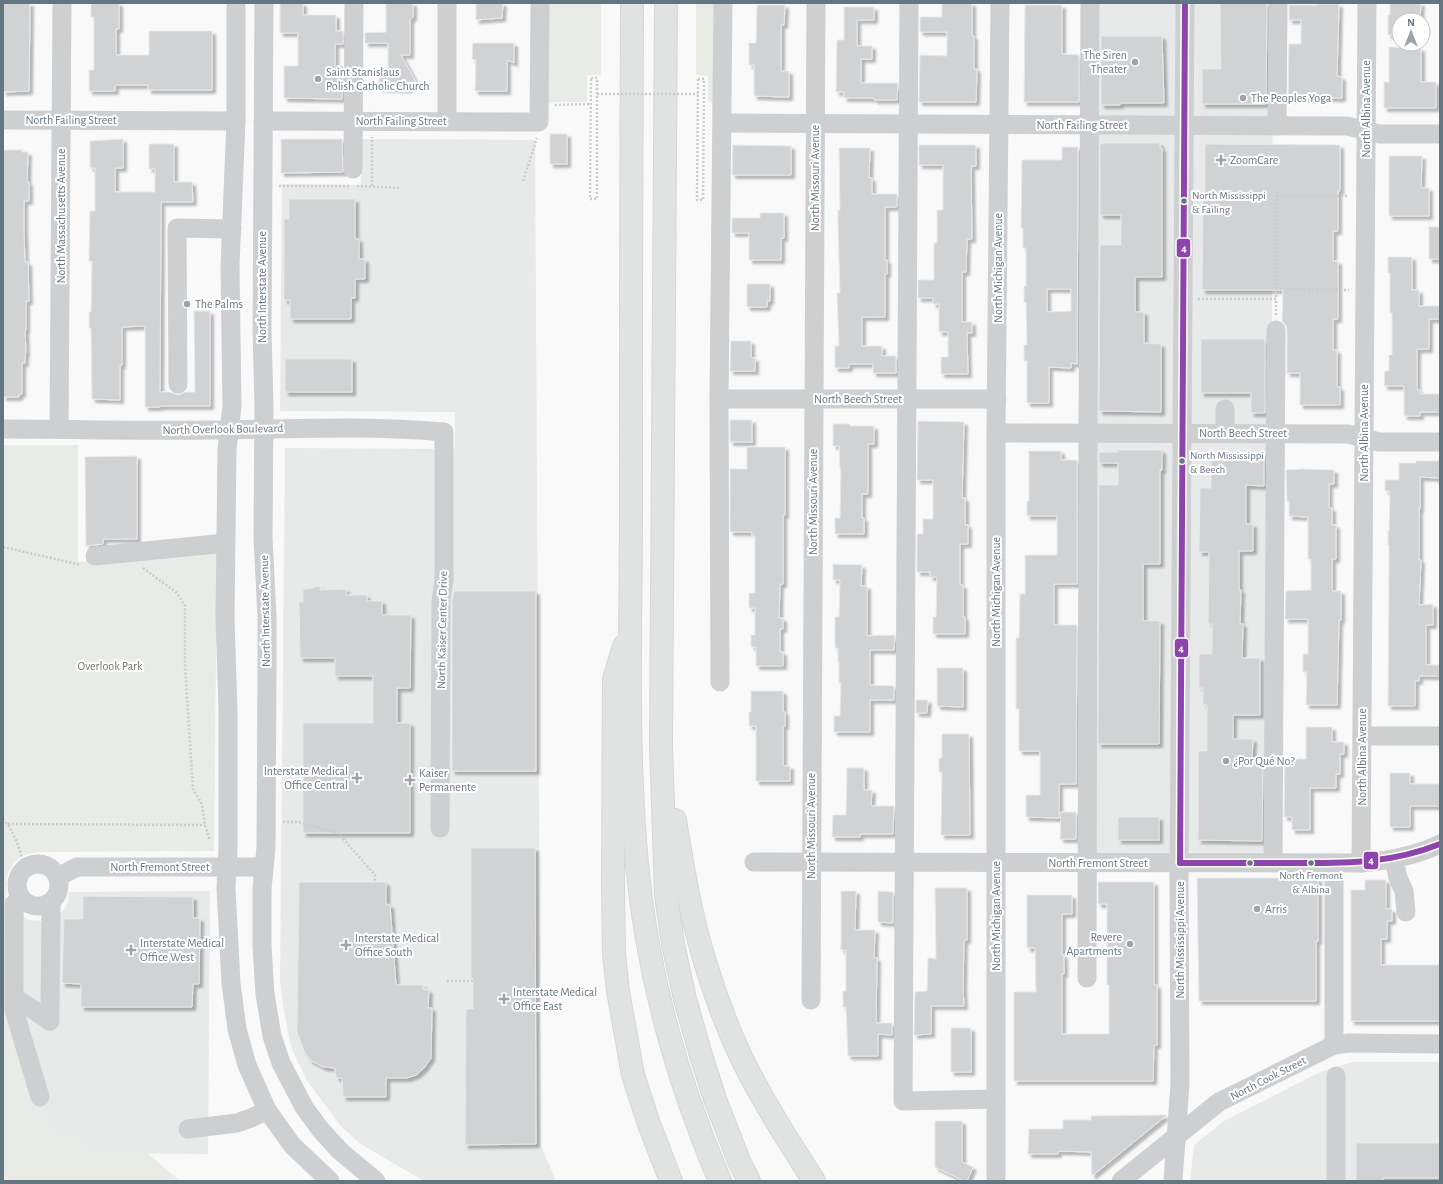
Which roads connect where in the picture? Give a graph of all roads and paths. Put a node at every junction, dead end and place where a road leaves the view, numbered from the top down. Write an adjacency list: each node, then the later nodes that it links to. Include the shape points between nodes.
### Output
1 (62, 3): 22 (street, North Massachusetts Avenue)
2 (236, 3): 23 (street)
3 (264, 3): 24 (street, North Interstate Avenue)
4 (354, 3): 25 (street)
5 (447, 3): 26 (street)
6 (540, 3): 20 (street)
7 (632, 3): 71 (highway)
8 (666, 3): 75 (highway)
9 (723, 3): 27 (street)
10 (816, 3): 28 (street, North Missouri Avenue)
11 (909, 3): 29 (street)
12 (1000, 3): 30 (street, North Michigan Avenue)
13 (1090, 3): 31 (street)
14 (1185, 3): 32 (street, North Mississippi Avenue)
15 (1278, 3): 33 (street)
16 (1367, 3): 34 (street, North Albina Avenue)
17 (597, 94): 18 (path, bridge); 19 (path, via 597,78 591,78); 19 (path, via 596,199 590,199)
18 (698, 94): 18 (path, via 698,79 704,79 703,200 697,200)
19 (590, 104): 20 (path)
20 (539, 113): 26 (street, North Failing Street); 37 (path, via 538,132)
21 (3, 120): 22 (street, North Failing Street)
22 (61, 120): 23 (street, North Failing Street); 57 (street, North Massachusetts Avenue)
23 (236, 121): 44 (street)
24 (263, 121): 25 (street, North Failing Street); 38 (street, North Interstate Avenue)
25 (363, 121): 26 (street, North Failing Street); 36 (street); 39 (path)
26 (447, 121)
27 (722, 123): 28 (street, North Failing Street); 50 (street)
28 (815, 124): 29 (street, North Failing Street); 51 (street, North Missouri Avenue)
29 (908, 124): 30 (street, North Failing Street); 52 (street)
30 (999, 124): 31 (street, North Failing Street); 53 (street, North Michigan Avenue)
31 (1089, 125): 32 (street, North Failing Street); 61 (street)
32 (1184, 125): 33 (street, North Failing Street); 47 (street, North Mississippi Avenue)
33 (1277, 126): 34 (street, North Failing Street, via 1347,126)
34 (1366, 130): 35 (street, North Failing Street, via 1380,134); 43 (street, North Albina Avenue)
35 (1440, 134)
36 (353, 169)
37 (523, 181)
38 (262, 186): 39 (path); 56 (street, North Interstate Avenue)
39 (372, 186): 40 (path)
40 (401, 188)
41 (1277, 190): 42 (path)
42 (1277, 196): 43 (path); 45 (path)
43 (1366, 196): 46 (street, North Albina Avenue)
44 (232, 229): 49 (street, via 177,228); 58 (street, via 232,406)
45 (1276, 289): 46 (path); 47 (path, via 1276,299)
46 (1365, 290): 65 (street, North Albina Avenue)
47 (1183, 299): 62 (street, North Mississippi Avenue)
48 (1276, 330): 64 (street)
49 (178, 384)
50 (719, 399): 51 (street, North Beech Street); 72 (street)
51 (814, 399): 52 (street, North Beech Street); 85 (street, North Missouri Avenue)
52 (907, 399): 53 (street, North Beech Street); 86 (street)
53 (997, 399): 60 (street, North Michigan Avenue)
54 (1225, 409): 63 (street)
55 (3, 428): 57 (street, North Overlook Boulevard)
56 (264, 428): 58 (street, North Overlook Boulevard); 59 (street, North Overlook Boulevard); 94 (street, North Interstate Avenue, via 263,538 267,671)
57 (59, 429): 58 (street, North Overlook Boulevard)
58 (229, 429): 67 (street)
59 (444, 432): 80 (street, North Kaiser Center Drive)
60 (996, 433): 61 (street, North Beech Street); 87 (street, North Michigan Avenue)
61 (1088, 433): 62 (street, North Beech Street); 88 (street)
62 (1183, 433): 63 (street, North Beech Street); 89 (street, North Mississippi Avenue)
63 (1225, 433): 64 (street, North Beech Street)
64 (1275, 433): 65 (street, North Beech Street, via 1348,434); 90 (street)
65 (1364, 438): 66 (street, North Beech Street, via 1379,442); 73 (street, North Albina Avenue)
66 (1440, 442)
67 (226, 543): 69 (street); 93 (street)
68 (3, 548): 69 (path, via 80,565)
69 (91, 560)
70 (137, 565): 79 (path, via 177,593 186,606 186,666 193,789 202,804)
71 (631, 626): 116 (highway, via 614,679 614,954 633,1074); 117 (highway, via 633,802 637,865 649,950 656,988 682,1083)
72 (720, 682)
73 (1362, 736): 74 (street); 92 (street, North Albina Avenue)
74 (1440, 736)
75 (661, 744): 118 (highway, via 666,895 673,944 685,1000 710,1086); 119 (highway, via 689,900 714,990 744,1061 776,1121)
76 (3, 819): 78 (path)
77 (298, 822): 97 (path, via 338,833 375,875)
78 (8, 824): 79 (path); 95 (path)
79 (205, 825): 81 (path)
80 (440, 828)
81 (211, 843)
82 (1440, 844): 83 (street, North Fremont Street, via 1422,852)
83 (1394, 859): 92 (street, North Fremont Street); 100 (street, via 1404,891)
84 (754, 862): 85 (street, North Fremont Street)
85 (811, 862): 86 (street, North Fremont Street); 105 (street, North Missouri Avenue)
86 (904, 862): 87 (street, North Fremont Street); 110 (street, via 903,1101)
87 (996, 862): 88 (street, North Fremont Street); 110 (street, North Michigan Avenue)
88 (1087, 863): 89 (street, North Fremont Street); 101 (street)
89 (1180, 863): 90 (street, North Fremont Street); 113 (street, North Mississippi Avenue, via 1180,1084)
90 (1273, 863): 91 (street, North Fremont Street)
91 (1334, 863): 92 (street, North Fremont Street); 107 (street)
92 (1361, 863)
93 (227, 867): 94 (street, North Fremont Street); 96 (street, North Fremont Street, via 77,867); 111 (street, via 231,983 237,1029 247,1065)
94 (264, 867): 115 (street, North Interstate Avenue, via 262,946 265,988 269,1023 281,1063 304,1107 320,1129 340,1151)
95 (24, 869): 96 (street, via 35,864 46,866); 98 (street, via 17,885)
96 (58, 877): 99 (street, via 59,891)
97 (377, 882)
98 (21, 898): 99 (street, via 25,903 38,907); 104 (street, via 14,904)
99 (51, 902): 104 (street, via 50,1021)
100 (1406, 912)
101 (1087, 978)
102 (447, 981): 103 (path)
103 (475, 981)
104 (14, 997): 109 (street, via 14,1010)
105 (811, 1000)
106 (1440, 1044): 107 (street, North Cook Street, via 1349,1043)
107 (1334, 1046): 113 (street, North Cook Street, via 1219,1102)
108 (1336, 1076): 123 (street)
109 (40, 1097)
110 (996, 1099): 120 (street, North Michigan Avenue)
111 (267, 1110): 112 (street, via 237,1123); 114 (street, via 292,1145)
112 (188, 1129)
113 (1177, 1136): 121 (street, North Cook Street); 122 (street, North Mississippi Avenue)
114 (330, 1181)
115 (376, 1181)
116 (671, 1181)
117 (720, 1181)
118 (749, 1181)
119 (814, 1181)
120 (996, 1181)
121 (1121, 1181)
122 (1173, 1181)
123 (1336, 1181)

